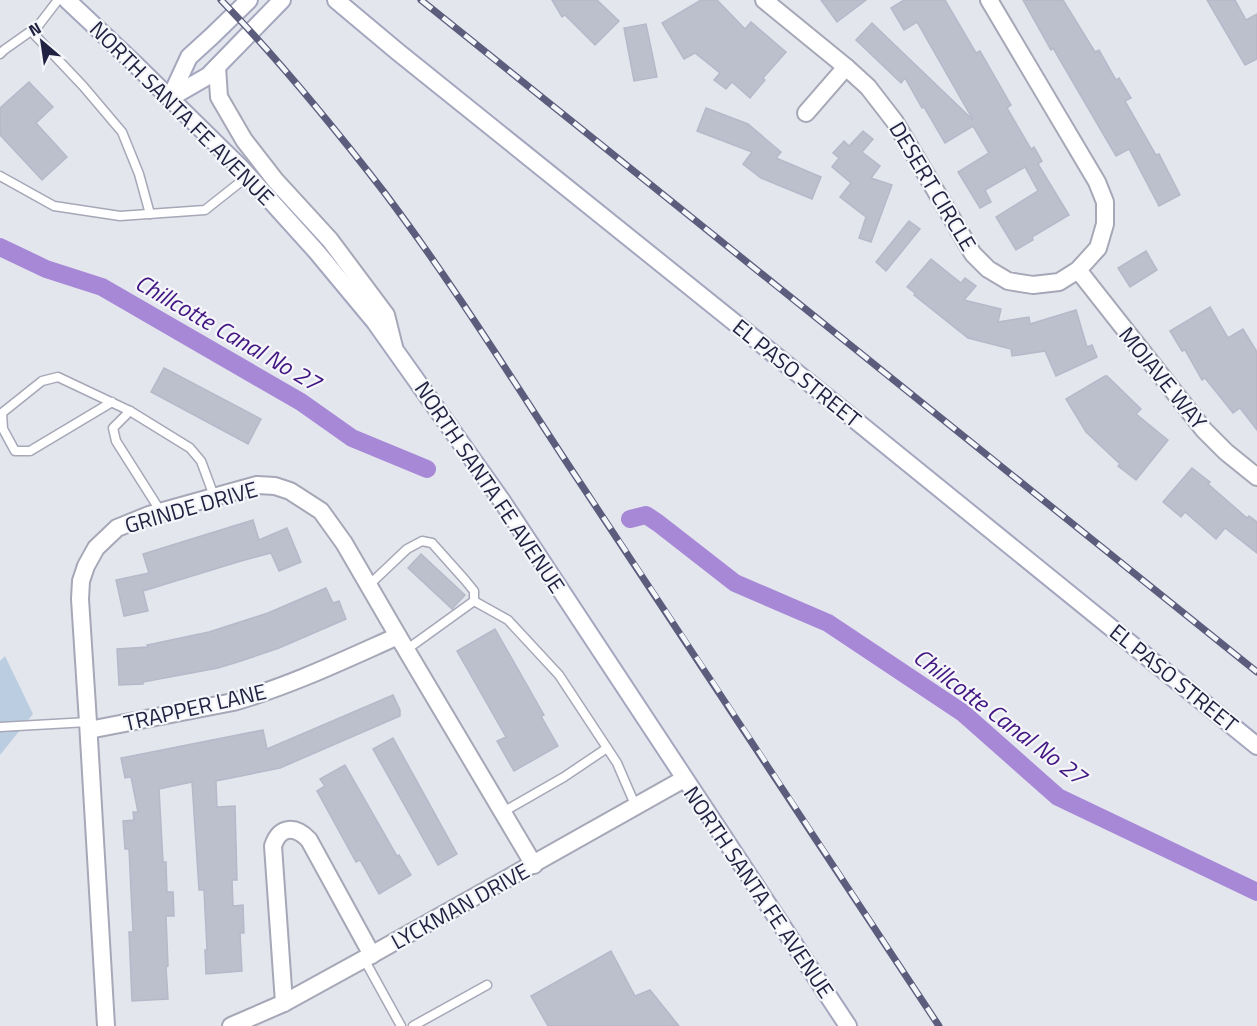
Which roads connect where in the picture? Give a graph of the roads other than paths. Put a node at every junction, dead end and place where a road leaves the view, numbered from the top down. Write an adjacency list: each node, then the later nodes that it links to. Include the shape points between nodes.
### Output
1 (58, 0): 8 (lane)
2 (67, 0): 12 (street, NORTH SANTA FE AVENUE)
3 (249, 0): 12 (street, via 189,57)
4 (282, 0): 10 (street)
5 (336, 0): 29 (street, EL PASO STREET)
6 (764, 0): 11 (street, DESERT CIRCLE)
7 (989, 0): 17 (street, DESERT CIRCLE, via 1097,182 1105,202 1106,224 1098,248)
8 (31, 31): 9 (lane); 16 (lane, via 122,132)
9 (0, 54)
10 (217, 67): 12 (street); 18 (street, via 219,97 244,140 330,240 386,315)
11 (846, 67): 13 (street); 17 (street, DESERT CIRCLE, via 868,87 895,122 973,254 988,269 1008,281 1033,285 1059,282)
12 (170, 98): 15 (street, NORTH SANTA FE AVENUE)
13 (806, 113)
14 (0, 176): 16 (lane, via 54,206 120,216)
15 (248, 176): 16 (lane, via 205,210); 18 (street, NORTH SANTA FE AVENUE, via 316,251)
16 (150, 214)
17 (1078, 270): 21 (street, MOJAVE WAY, via 1204,430)
18 (394, 348): 31 (street, NORTH SANTA FE AVENUE, via 502,501)
19 (112, 402): 19 (lane, via 58,377 42,381 2,412 3,429 15,451 30,451); 20 (lane)
20 (130, 411): 22 (lane, via 190,448 201,460); 23 (lane, via 113,429 116,441)
21 (1257, 477)
22 (214, 496): 23 (street, GRINDE DRIVE); 24 (street, GRINDE DRIVE, via 257,485 290,490 321,511)
23 (161, 512): 27 (street, GRINDE DRIVE, via 117,528 96,548 86,566 80,599)
24 (369, 585): 25 (lane, via 406,549 422,541 432,543 465,580 474,591); 26 (street, GRINDE DRIVE)
25 (474, 601): 26 (lane); 30 (lane, via 508,620 559,675)
26 (402, 643): 27 (street, TRAPPER LANE, via 256,696); 33 (street, GRINDE DRIVE)
27 (89, 726): 28 (lane); 38 (street, GRINDE DRIVE)
28 (0, 727)
29 (1257, 746)
30 (606, 748): 32 (lane, via 617,763); 33 (lane)
31 (684, 779): 32 (street, LYCKMAN DRIVE); 42 (street, NORTH SANTA FE AVENUE)
32 (636, 807): 34 (street, LYCKMAN DRIVE)
33 (503, 812): 34 (street, GRINDE DRIVE)
34 (534, 865): 35 (street, LYCKMAN DRIVE)
35 (368, 957): 37 (street, LYCKMAN DRIVE); 37 (street, via 309,840 297,830 278,834 273,846); 40 (lane)
36 (487, 986): 41 (lane)
37 (284, 1003): 39 (street, LYCKMAN DRIVE)
38 (106, 1026)
39 (231, 1026)
40 (402, 1026)
41 (412, 1026)
42 (848, 1026)

